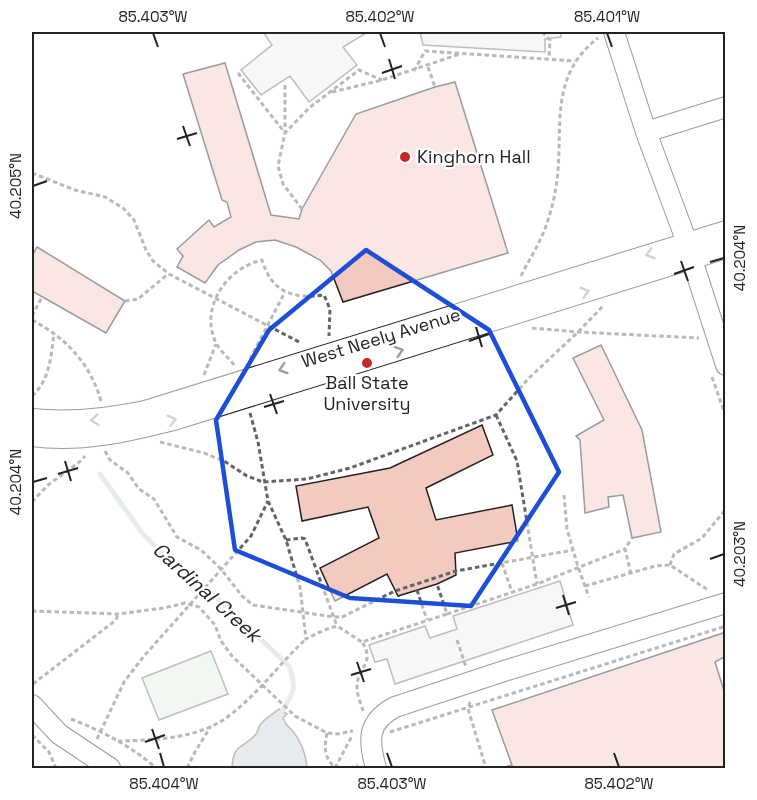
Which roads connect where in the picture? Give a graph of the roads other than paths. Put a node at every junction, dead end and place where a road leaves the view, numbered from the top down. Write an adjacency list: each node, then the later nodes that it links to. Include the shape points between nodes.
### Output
1 (608, 34): 3 (street)
2 (726, 107): 3 (street)
3 (646, 132): 6 (street)
4 (726, 231): 6 (street, West Neely Avenue)
5 (726, 248): 6 (street, West Neely Avenue)
6 (689, 251): 7 (street); 8 (street, West Neely Avenue, one-way to 8, via 145,411 80,421); 9 (street, West Neely Avenue, one-way to 6, via 80,437 126,432 177,419)
7 (718, 369)
8 (32, 419)
9 (32, 436)
10 (719, 598): 12 (street, via 395,707 381,715 373,730)
11 (36, 698): 13 (street, via 59,734)
12 (369, 765)
13 (110, 768)

